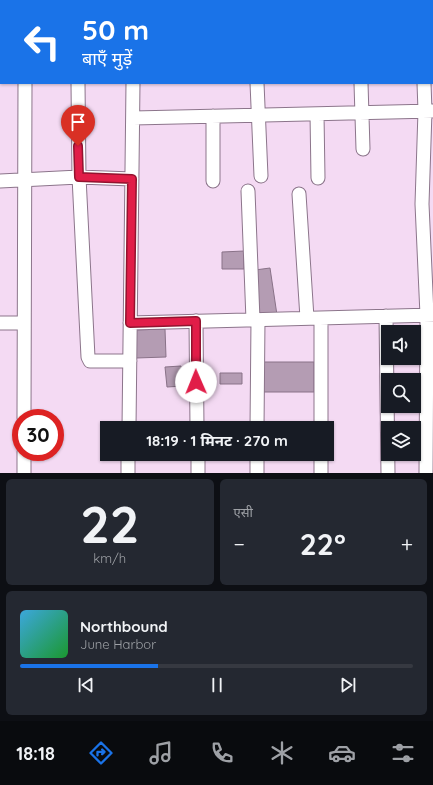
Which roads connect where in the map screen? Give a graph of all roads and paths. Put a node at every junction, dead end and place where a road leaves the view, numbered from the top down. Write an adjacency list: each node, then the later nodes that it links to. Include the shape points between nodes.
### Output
1 (25, 84): 18 (street)
2 (78, 84): 15 (street)
3 (133, 84): 12 (street)
4 (257, 84): 10 (street)
5 (360, 84): 8 (street)
6 (424, 84): 7 (street)
7 (429, 111): 8 (street); 23 (street, via 422,204)
8 (363, 113): 9 (street); 13 (street)
9 (316, 114): 10 (street); 16 (street)
10 (258, 115): 11 (street); 14 (street)
11 (213, 116): 12 (street); 20 (street)
12 (133, 118): 17 (street)
13 (363, 148)
14 (261, 176)
15 (79, 177): 17 (street); 18 (street); 32 (street, via 88,357 90,361)
16 (318, 178)
17 (132, 179): 31 (street)
18 (25, 180): 19 (street); 30 (street)
19 (0, 181)
20 (213, 181)
21 (248, 191): 27 (street)
22 (299, 194): 25 (street)
23 (430, 315): 24 (street); 50 (street)
24 (386, 316): 26 (street); 48 (street)
25 (307, 318): 26 (street); 27 (street)
26 (321, 318): 37 (street)
27 (255, 320): 28 (street); 36 (street)
28 (196, 321): 31 (street); 35 (street)
29 (0, 322): 30 (street)
30 (24, 323): 33 (street)
31 (130, 323): 32 (street)
32 (130, 361): 34 (street)
33 (24, 409)
34 (129, 421)
35 (197, 421)
36 (257, 421)
37 (321, 421)
38 (24, 461): 43 (street)
39 (128, 461): 44 (street)
40 (198, 461): 45 (street)
41 (257, 461): 46 (street)
42 (321, 461): 47 (street)
43 (24, 473)
44 (128, 473)
45 (198, 473)
46 (257, 473)
47 (321, 473)
48 (388, 473)
49 (420, 473): 50 (street)
50 (426, 473): 51 (street)
51 (433, 473)

